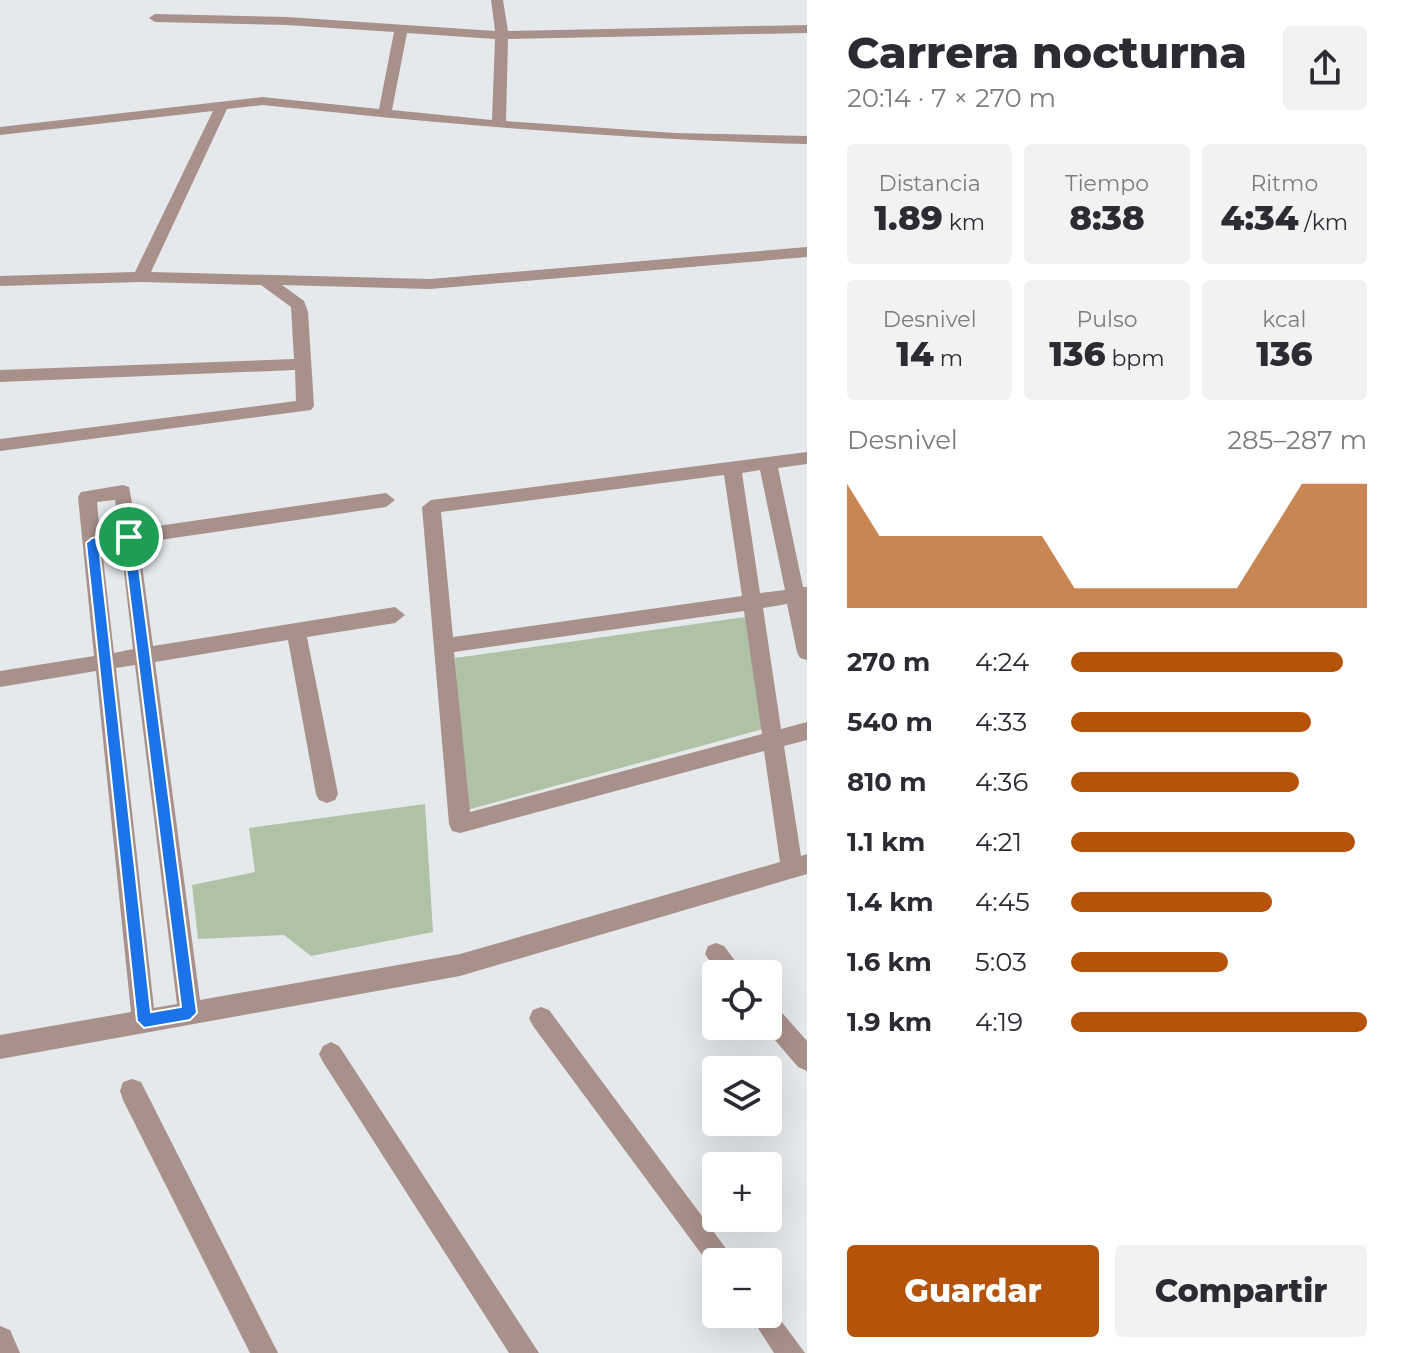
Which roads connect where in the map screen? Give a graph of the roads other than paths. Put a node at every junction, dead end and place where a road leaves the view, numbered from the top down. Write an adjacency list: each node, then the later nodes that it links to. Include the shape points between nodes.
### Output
1 (497, 0): 5 (street)
2 (155, 18): 4 (street)
3 (807, 29): 5 (street)
4 (401, 30): 5 (street); 7 (street)
5 (502, 35): 8 (street)
6 (222, 106): 7 (street, via 262,101); 9 (street); 12 (street)
7 (385, 111): 8 (street)
8 (499, 125): 10 (street)
9 (0, 131)
10 (807, 140)
11 (807, 252): 14 (street, via 430,284)
12 (141, 277): 13 (street); 14 (street)
13 (0, 281)
14 (266, 281): 15 (street, via 298,305)
15 (303, 364): 16 (street); 17 (street, via 305,406)
16 (0, 376)
17 (0, 445)
18 (807, 458): 19 (street)
19 (768, 464): 20 (street); 24 (street)
20 (732, 468): 25 (street); 28 (street, via 431,507)
21 (386, 500): 22 (street)
22 (129, 537): 23 (street); 23 (street, via 123,492 87,497); 30 (street)
23 (92, 543): 31 (street)
24 (801, 595): 25 (street); 29 (street)
25 (752, 603): 28 (street); 34 (street)
26 (395, 615): 27 (street)
27 (296, 631): 30 (street); 35 (street)
28 (444, 646): 34 (street, via 460,824)
29 (807, 652)
30 (144, 656): 31 (street); 39 (street)
31 (105, 663): 32 (street); 41 (street)
32 (0, 679)
33 (807, 731): 34 (street)
34 (773, 742): 36 (street)
35 (327, 794)
36 (799, 866): 39 (street, via 460,965)
37 (716, 954): 38 (street)
38 (721, 960)
39 (190, 1013): 41 (street)
40 (541, 1018): 47 (street)
41 (144, 1021): 43 (street)
42 (782, 1030): 45 (street)
43 (0, 1047)
44 (331, 1054): 52 (street)
45 (807, 1059)
46 (132, 1091): 51 (street)
47 (713, 1248)
48 (772, 1328): 53 (street)
49 (0, 1340): 50 (street)
50 (6, 1353)
51 (264, 1353)
52 (525, 1353)
53 (791, 1353)

